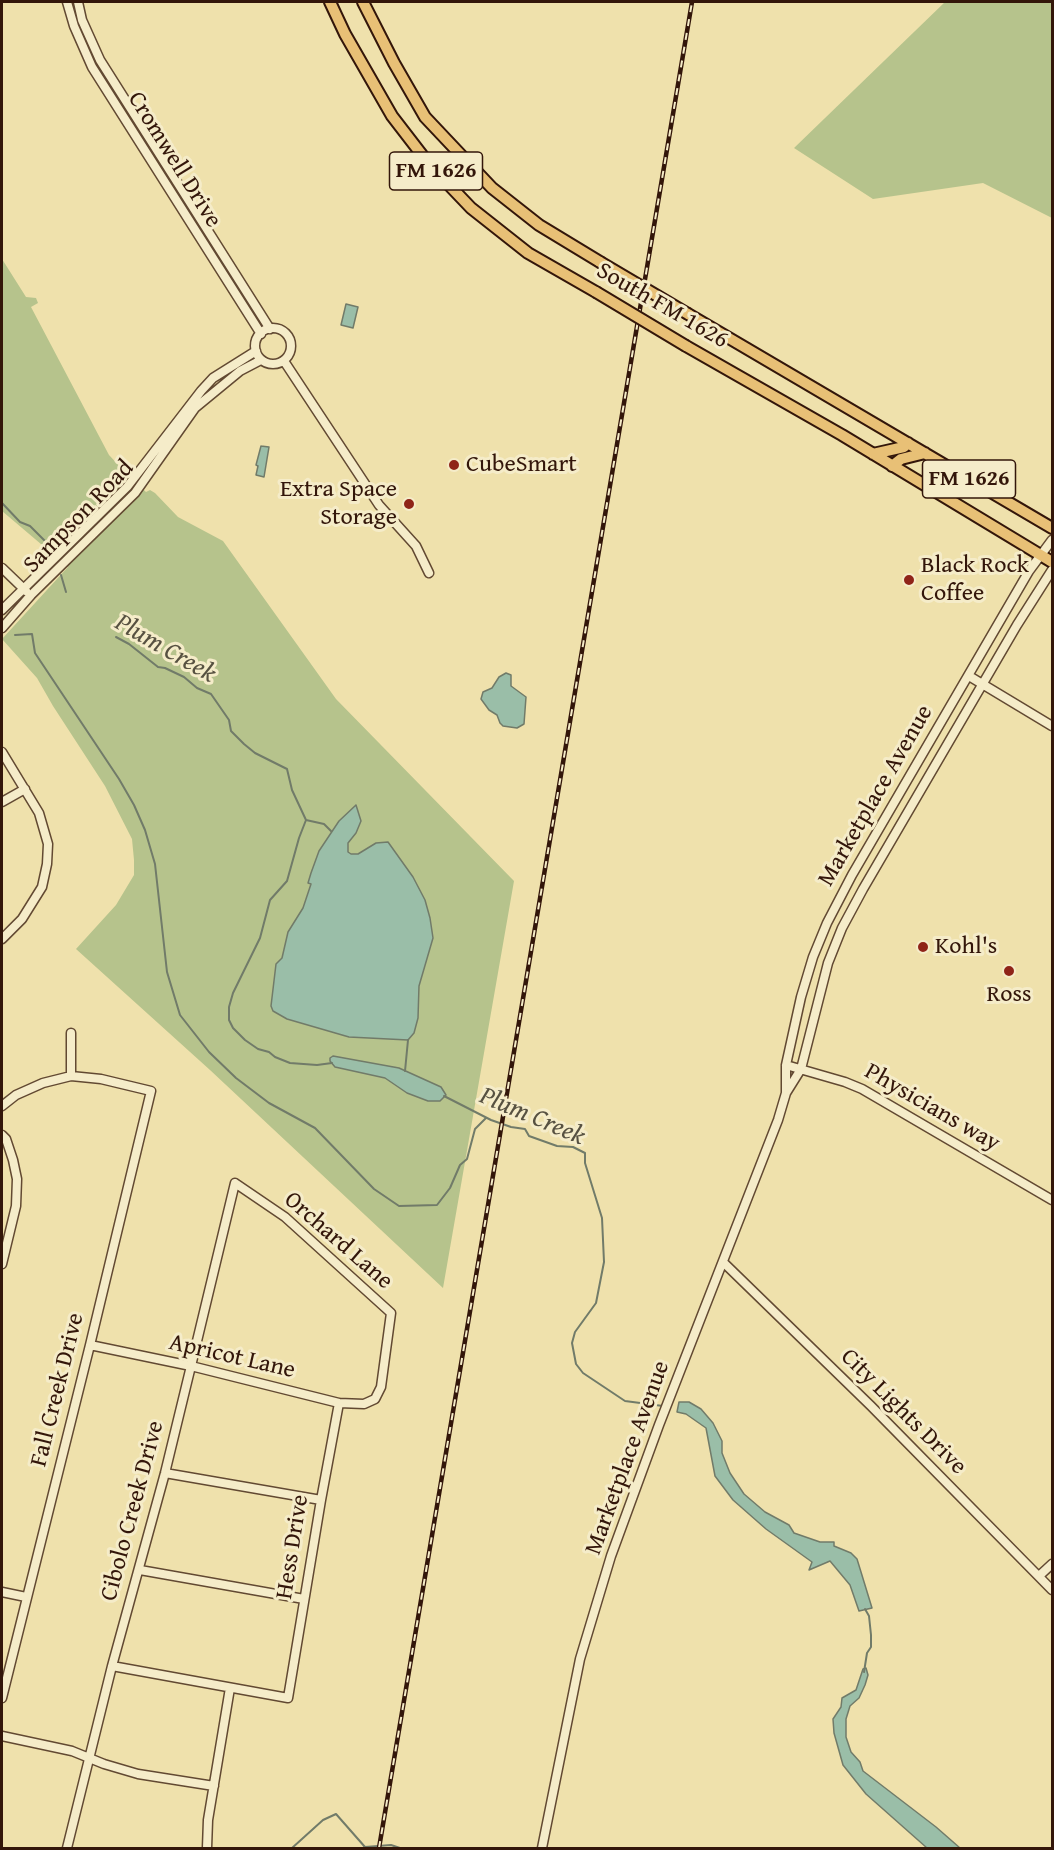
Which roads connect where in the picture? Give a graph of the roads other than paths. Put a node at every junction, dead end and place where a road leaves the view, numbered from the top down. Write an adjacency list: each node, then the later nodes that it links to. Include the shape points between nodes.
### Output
1 (67, 2): 6 (street, Cromwell Drive, via 92,67)
2 (78, 2): 5 (street, Cromwell Drive, via 100,60)
3 (330, 2): 12 (main road, South FM 1626 / FM 1626, bridge, via 392,116 429,164 471,208 528,253)
4 (363, 2): 10 (main road, South FM 1626 / FM 1626, bridge, via 425,117 492,188 539,225)
5 (270, 329): 6 (street); 9 (street, via 285,333 291,342)
6 (261, 334): 7 (street)
7 (256, 351): 8 (street); 21 (street, Sampson Road, via 213,378 127,487)
8 (261, 360): 9 (street, via 272,364); 22 (street, Sampson Road, via 240,371 195,408 135,493)
9 (284, 361): 20 (street, via 379,505 416,546)
10 (908, 443): 11 (main road, South FM 1626 / FM 1626); 12 (main road)
11 (925, 453): 13 (main road); 14 (main road, South FM 1626 / FM 1626)
12 (873, 454): 13 (main road, South FM 1626 / FM 1626)
13 (892, 466): 16 (main road, South FM 1626 / FM 1626)
14 (1053, 528)
15 (1053, 540): 16 (street, Marketplace Avenue)
16 (1041, 555): 17 (main road, South FM 1626 / FM 1626); 25 (street, Marketplace Avenue)
17 (1053, 562)
18 (2, 568): 21 (street)
19 (1053, 570): 26 (street, Marketplace Avenue)
20 (429, 573)
21 (23, 589): 22 (street); 23 (street, Sampson Road)
22 (31, 595): 24 (street, Sampson Road)
23 (2, 610)
24 (2, 627)
25 (969, 676): 26 (street); 33 (street, Marketplace Avenue, via 827,923 810,967)
26 (984, 685): 27 (street); 34 (street, Marketplace Avenue, via 842,928 828,963)
27 (1053, 726)
28 (2, 752): 29 (street)
29 (25, 789): 30 (street); 31 (street, via 39,813 48,844 47,864 42,887 30,908)
30 (2, 802)
31 (2, 939)
32 (71, 1033): 35 (street)
33 (786, 1065): 34 (street, Physicians way); 36 (street, Marketplace Avenue)
34 (801, 1069): 36 (street, Marketplace Avenue); 40 (street, Physicians way, via 862,1089)
35 (71, 1076): 37 (street, via 43,1083); 43 (street, Fall Creek Drive, via 150,1090)
36 (786, 1093): 41 (street, Marketplace Avenue)
37 (2, 1106)
38 (2, 1135): 42 (street, via 17,1179 16,1206)
39 (236, 1183): 44 (street, Cibolo Creek Drive); 46 (street, Orchard Lane, via 285,1217 391,1312 381,1388 375,1400)
40 (1053, 1200)
41 (724, 1263): 51 (street, City Lights Drive); 64 (street, Marketplace Avenue, via 611,1556 580,1659)
42 (2, 1264)
43 (90, 1345): 44 (street, Apricot Lane); 54 (street, Fall Creek Drive)
44 (191, 1366): 45 (street, Apricot Lane); 47 (street, Cibolo Creek Drive)
45 (339, 1403): 46 (street, Apricot Lane); 48 (street, Hess Drive)
46 (364, 1404)
47 (165, 1473): 48 (street); 50 (street, Cibolo Creek Drive)
48 (321, 1500): 55 (street, Hess Drive)
49 (1053, 1564): 51 (street)
50 (140, 1570): 55 (street); 56 (street, Cibolo Creek Drive)
51 (1039, 1576): 52 (street, City Lights Drive)
52 (1053, 1590)
53 (2, 1592): 54 (street)
54 (26, 1597): 58 (street, Fall Creek Drive)
55 (304, 1599): 57 (street, Hess Drive, via 288,1698)
56 (112, 1666): 57 (street); 60 (street, Cibolo Creek Drive)
57 (230, 1688): 61 (street)
58 (2, 1698)
59 (2, 1736): 60 (street, via 53,1745)
60 (89, 1758): 61 (street, via 138,1774); 62 (street, Cibolo Creek Drive)
61 (214, 1786): 63 (street)
62 (67, 1848)
63 (207, 1848)
64 (542, 1848)

